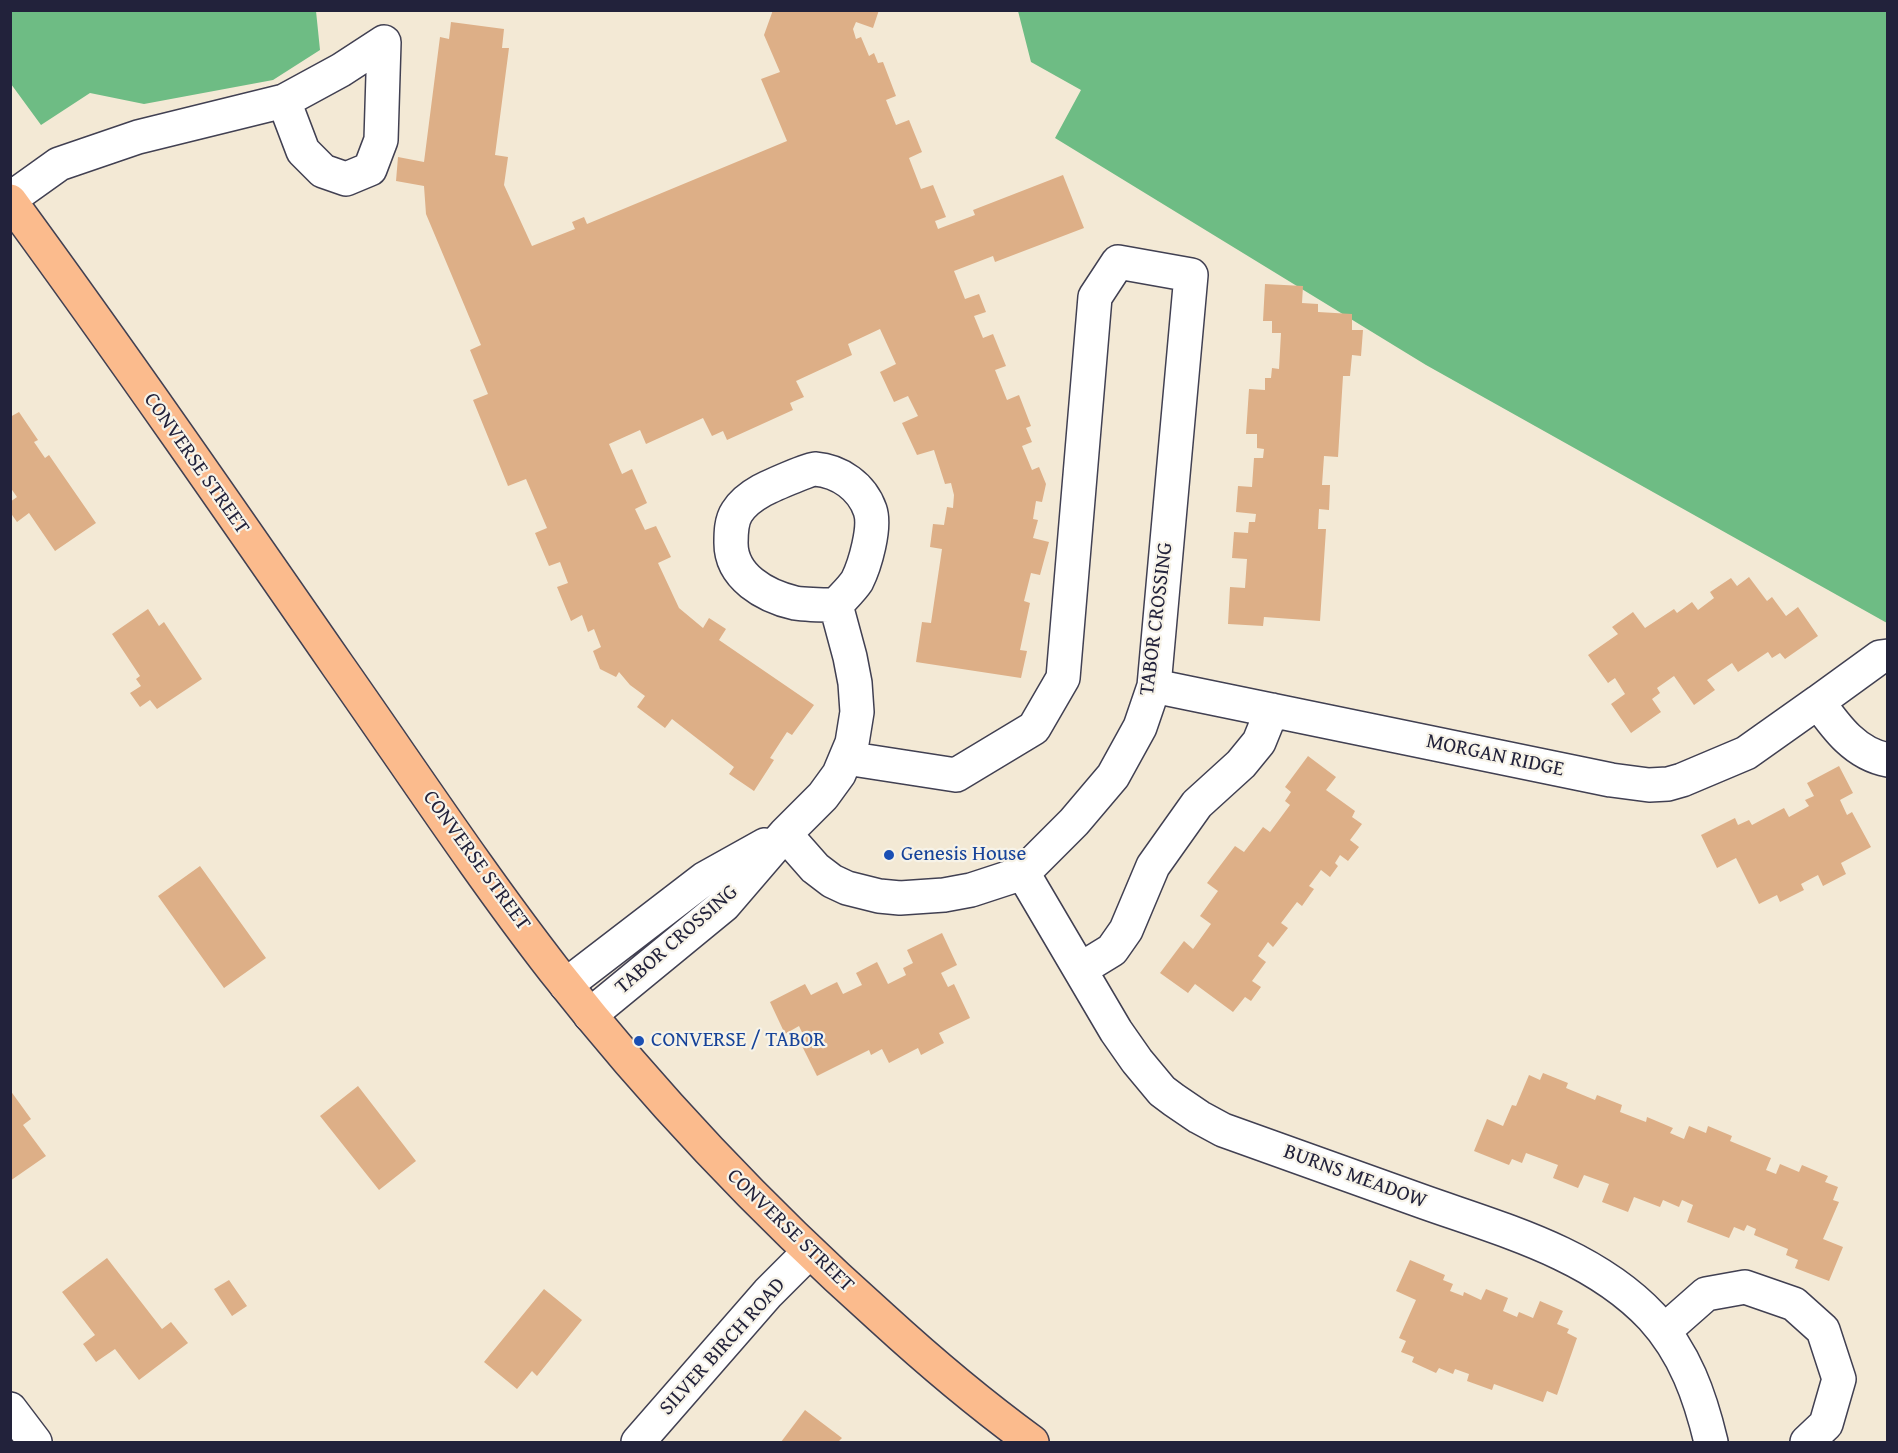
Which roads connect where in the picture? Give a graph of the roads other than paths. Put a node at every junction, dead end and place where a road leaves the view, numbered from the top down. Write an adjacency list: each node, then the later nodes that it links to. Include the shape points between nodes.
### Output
1 (284, 101): 2 (street, via 138,137 59,164)
2 (10, 200): 13 (main road, CONVERSE STREET, via 486,878)
3 (836, 605): 3 (street, via 798,603 762,591 735,566 731,550 735,514 742,506 761,491 813,469 849,480 859,489 872,514 862,570); 8 (street, via 850,657 856,705)
4 (1887, 656): 6 (street, MORGAN RIDGE)
5 (1154, 686): 7 (street, MORGAN RIDGE); 8 (street, TABOR CROSSING, via 1191,275 1118,262 1095,297 1063,678 1034,728 956,775); 11 (street, TABOR CROSSING, via 1140,727 1113,776)
6 (1818, 702): 7 (street, MORGAN RIDGE, via 1746,753 1682,780 1649,785); 9 (street, via 1857,747)
7 (1272, 710): 12 (street, via 1259,742 1197,804 1153,866 1126,930 1112,950)
8 (846, 758): 10 (street, via 823,796)
9 (1887, 760)
10 (785, 834): 11 (street, TABOR CROSSING, via 814,868 832,881 879,896 944,895); 13 (street, TABOR CROSSING, via 704,879); 14 (street, TABOR CROSSING, via 724,905)
11 (1023, 873): 12 (street, BURNS MEADOW)
12 (1081, 969): 16 (street, BURNS MEADOW, via 1143,1069 1162,1091 1199,1117 1223,1130 1524,1237 1574,1260 1634,1300)
13 (566, 985): 14 (main road, CONVERSE STREET)
14 (590, 1015): 15 (main road, CONVERSE STREET, via 699,1140)
15 (809, 1252): 19 (street, SILVER BIRCH ROAD, via 768,1293); 20 (main road, CONVERSE STREET, via 963,1389)
16 (1664, 1331): 21 (street, BURNS MEADOW, via 1694,1384); 22 (street, via 1706,1294 1745,1287 1794,1304 1823,1330 1839,1379 1826,1424)
17 (10, 1408): 18 (street)
18 (35, 1443)
19 (638, 1443)
20 (1032, 1443)
21 (1711, 1443)
22 (1807, 1443)

